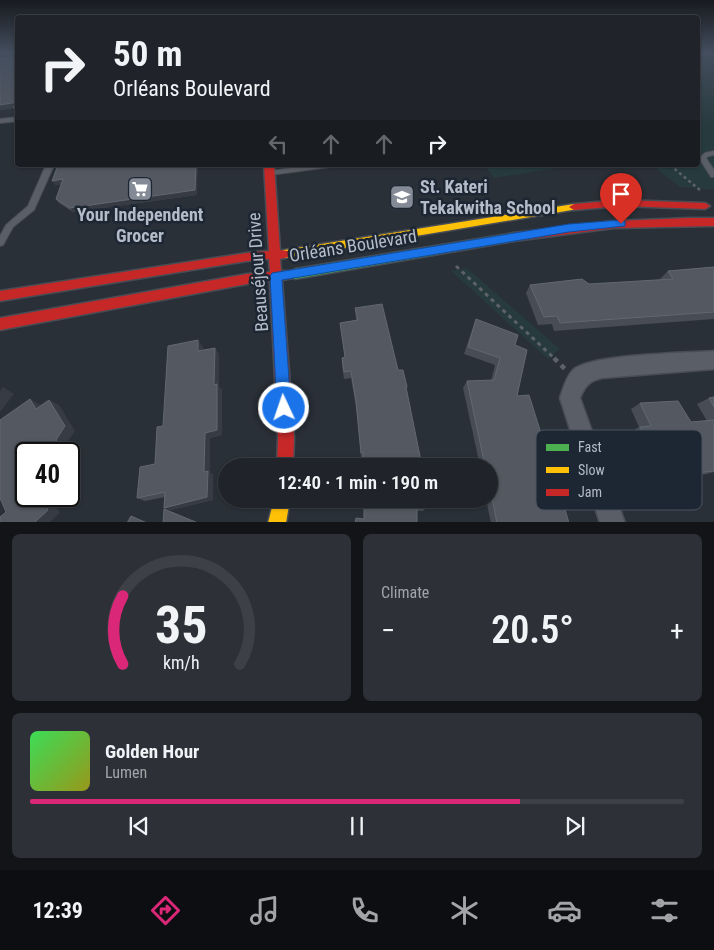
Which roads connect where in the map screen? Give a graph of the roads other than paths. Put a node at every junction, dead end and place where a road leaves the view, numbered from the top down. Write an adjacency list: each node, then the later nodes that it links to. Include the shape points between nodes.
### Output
1 (15, 119): 2 (lane)
2 (0, 120)
3 (714, 153): 7 (lane, via 702,158)
4 (49, 167): 10 (lane, via 31,208 10,225)
5 (300, 167): 6 (lane)
6 (270, 169): 11 (main road, Beauséjour Drive)
7 (714, 174)
8 (714, 207): 11 (main road, Orléans Boulevard, via 628,203 554,209)
9 (714, 222): 12 (main road, Orléans Boulevard, via 676,220 569,228)
10 (0, 243)
11 (275, 255): 12 (main road, Beauséjour Drive); 13 (main road, Orléans Boulevard, via 247,256)
12 (276, 276): 14 (main road, Orléans Boulevard); 17 (main road, Beauséjour Drive)
13 (0, 296)
14 (0, 324)
15 (714, 360): 16 (street, via 587,371 576,380 570,398)
16 (581, 430)
17 (285, 458)
18 (280, 508): 20 (main road)
19 (609, 510): 21 (street)
20 (277, 522)
21 (613, 522)

